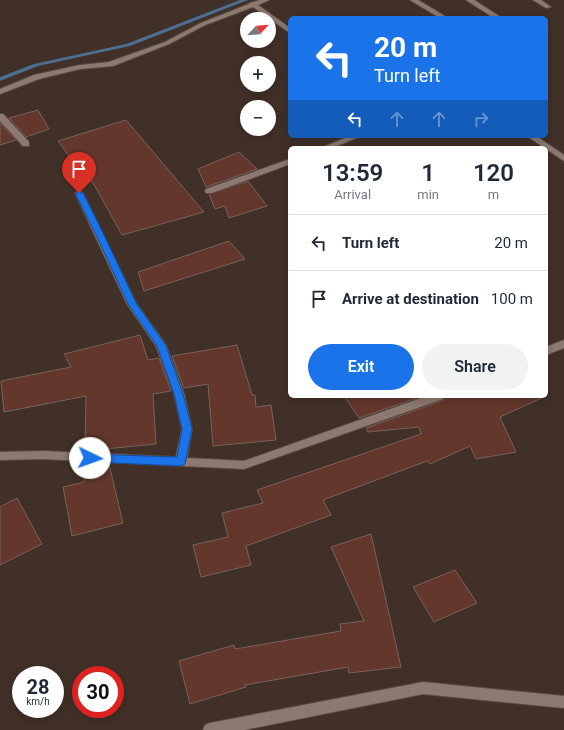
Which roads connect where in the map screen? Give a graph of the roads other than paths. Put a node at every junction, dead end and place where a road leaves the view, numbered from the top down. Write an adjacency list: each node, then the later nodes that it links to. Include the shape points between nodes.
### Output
1 (266, 0): 5 (street)
2 (413, 0): 7 (street)
3 (469, 0): 8 (street)
4 (536, 0): 6 (street)
5 (252, 4): 9 (street); 10 (street, via 203,24 167,43 110,64 80,67 37,77)
6 (548, 7)
7 (441, 16)
8 (496, 16)
9 (288, 30)
10 (0, 92)
11 (0, 116): 14 (street)
12 (352, 138): 15 (street)
13 (534, 138): 16 (street)
14 (26, 144)
15 (330, 146)
16 (545, 146)
17 (548, 148): 18 (street)
18 (564, 159)
19 (288, 162): 20 (street)
20 (209, 190)
21 (79, 193): 26 (street, via 132,304 161,346 179,394 187,429)
22 (564, 344): 23 (street)
23 (548, 350)
24 (433, 398): 26 (street, via 244,465)
25 (0, 456): 26 (street, via 43,455)
26 (181, 462)
27 (564, 702): 28 (street, via 423,688)
28 (210, 730)

